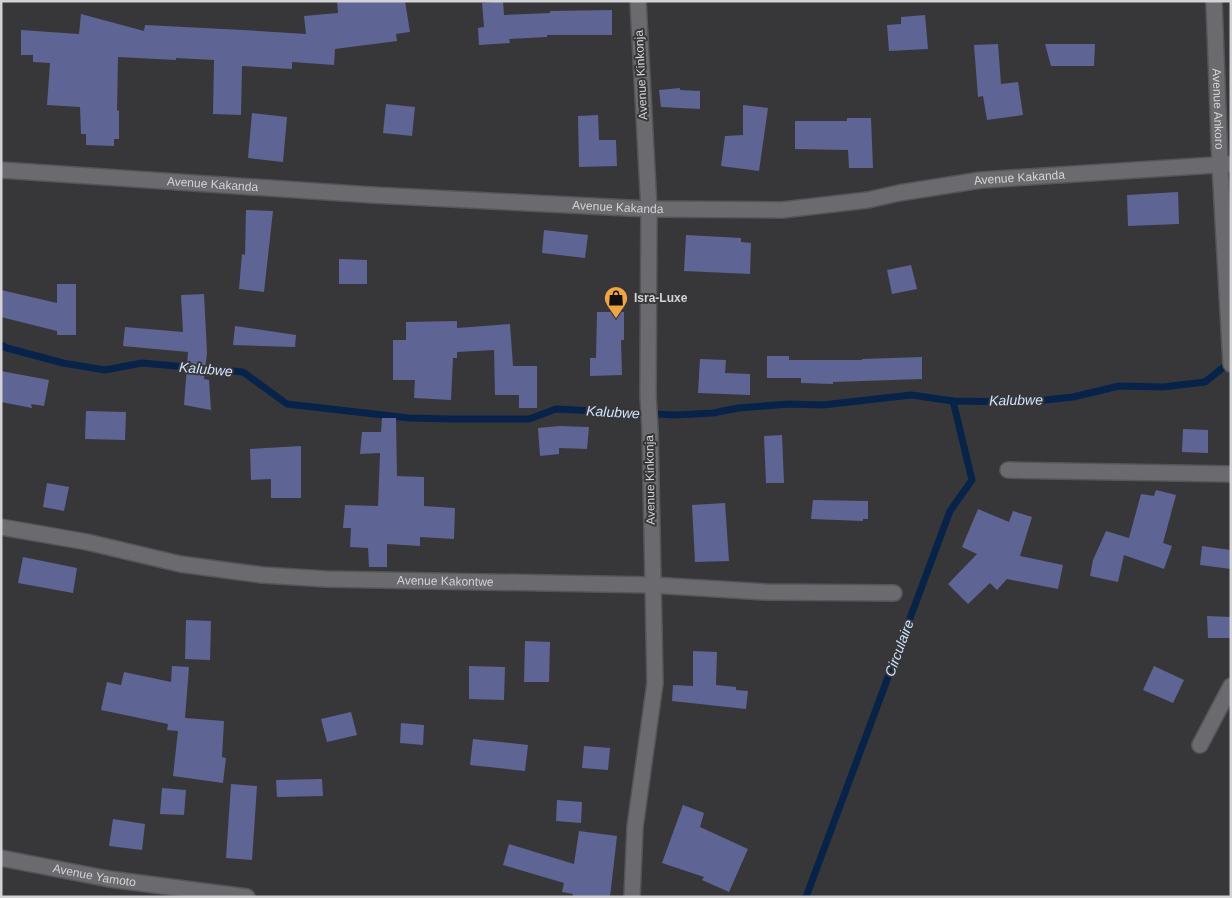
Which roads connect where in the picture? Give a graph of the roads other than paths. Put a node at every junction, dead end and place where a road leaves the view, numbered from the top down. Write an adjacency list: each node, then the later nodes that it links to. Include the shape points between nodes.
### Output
1 (638, 1): 5 (street, Avenue Kinkonja)
2 (1214, 1): 3 (street, Avenue Ankoro)
3 (1225, 165): 5 (street, Avenue Kakanda, via 981,180 868,200 782,210); 6 (street, Avenue Ankoro)
4 (1, 170): 5 (street, Avenue Kakanda, via 372,195)
5 (649, 208): 10 (street, Avenue Kinkonja)
6 (1231, 364)
7 (1008, 470): 8 (street)
8 (1231, 474)
9 (1, 527): 10 (street, Avenue Kakontwe, via 87,542 180,564 262,575)
10 (652, 585): 11 (street, Avenue Kakontwe, via 766,592); 16 (street, Avenue Kinkonja, via 655,683 635,827)
11 (894, 593)
12 (1231, 686): 13 (street)
13 (1200, 745)
14 (1, 858): 15 (street, Avenue Yamoto, via 109,879)
15 (247, 897)
16 (632, 897)

